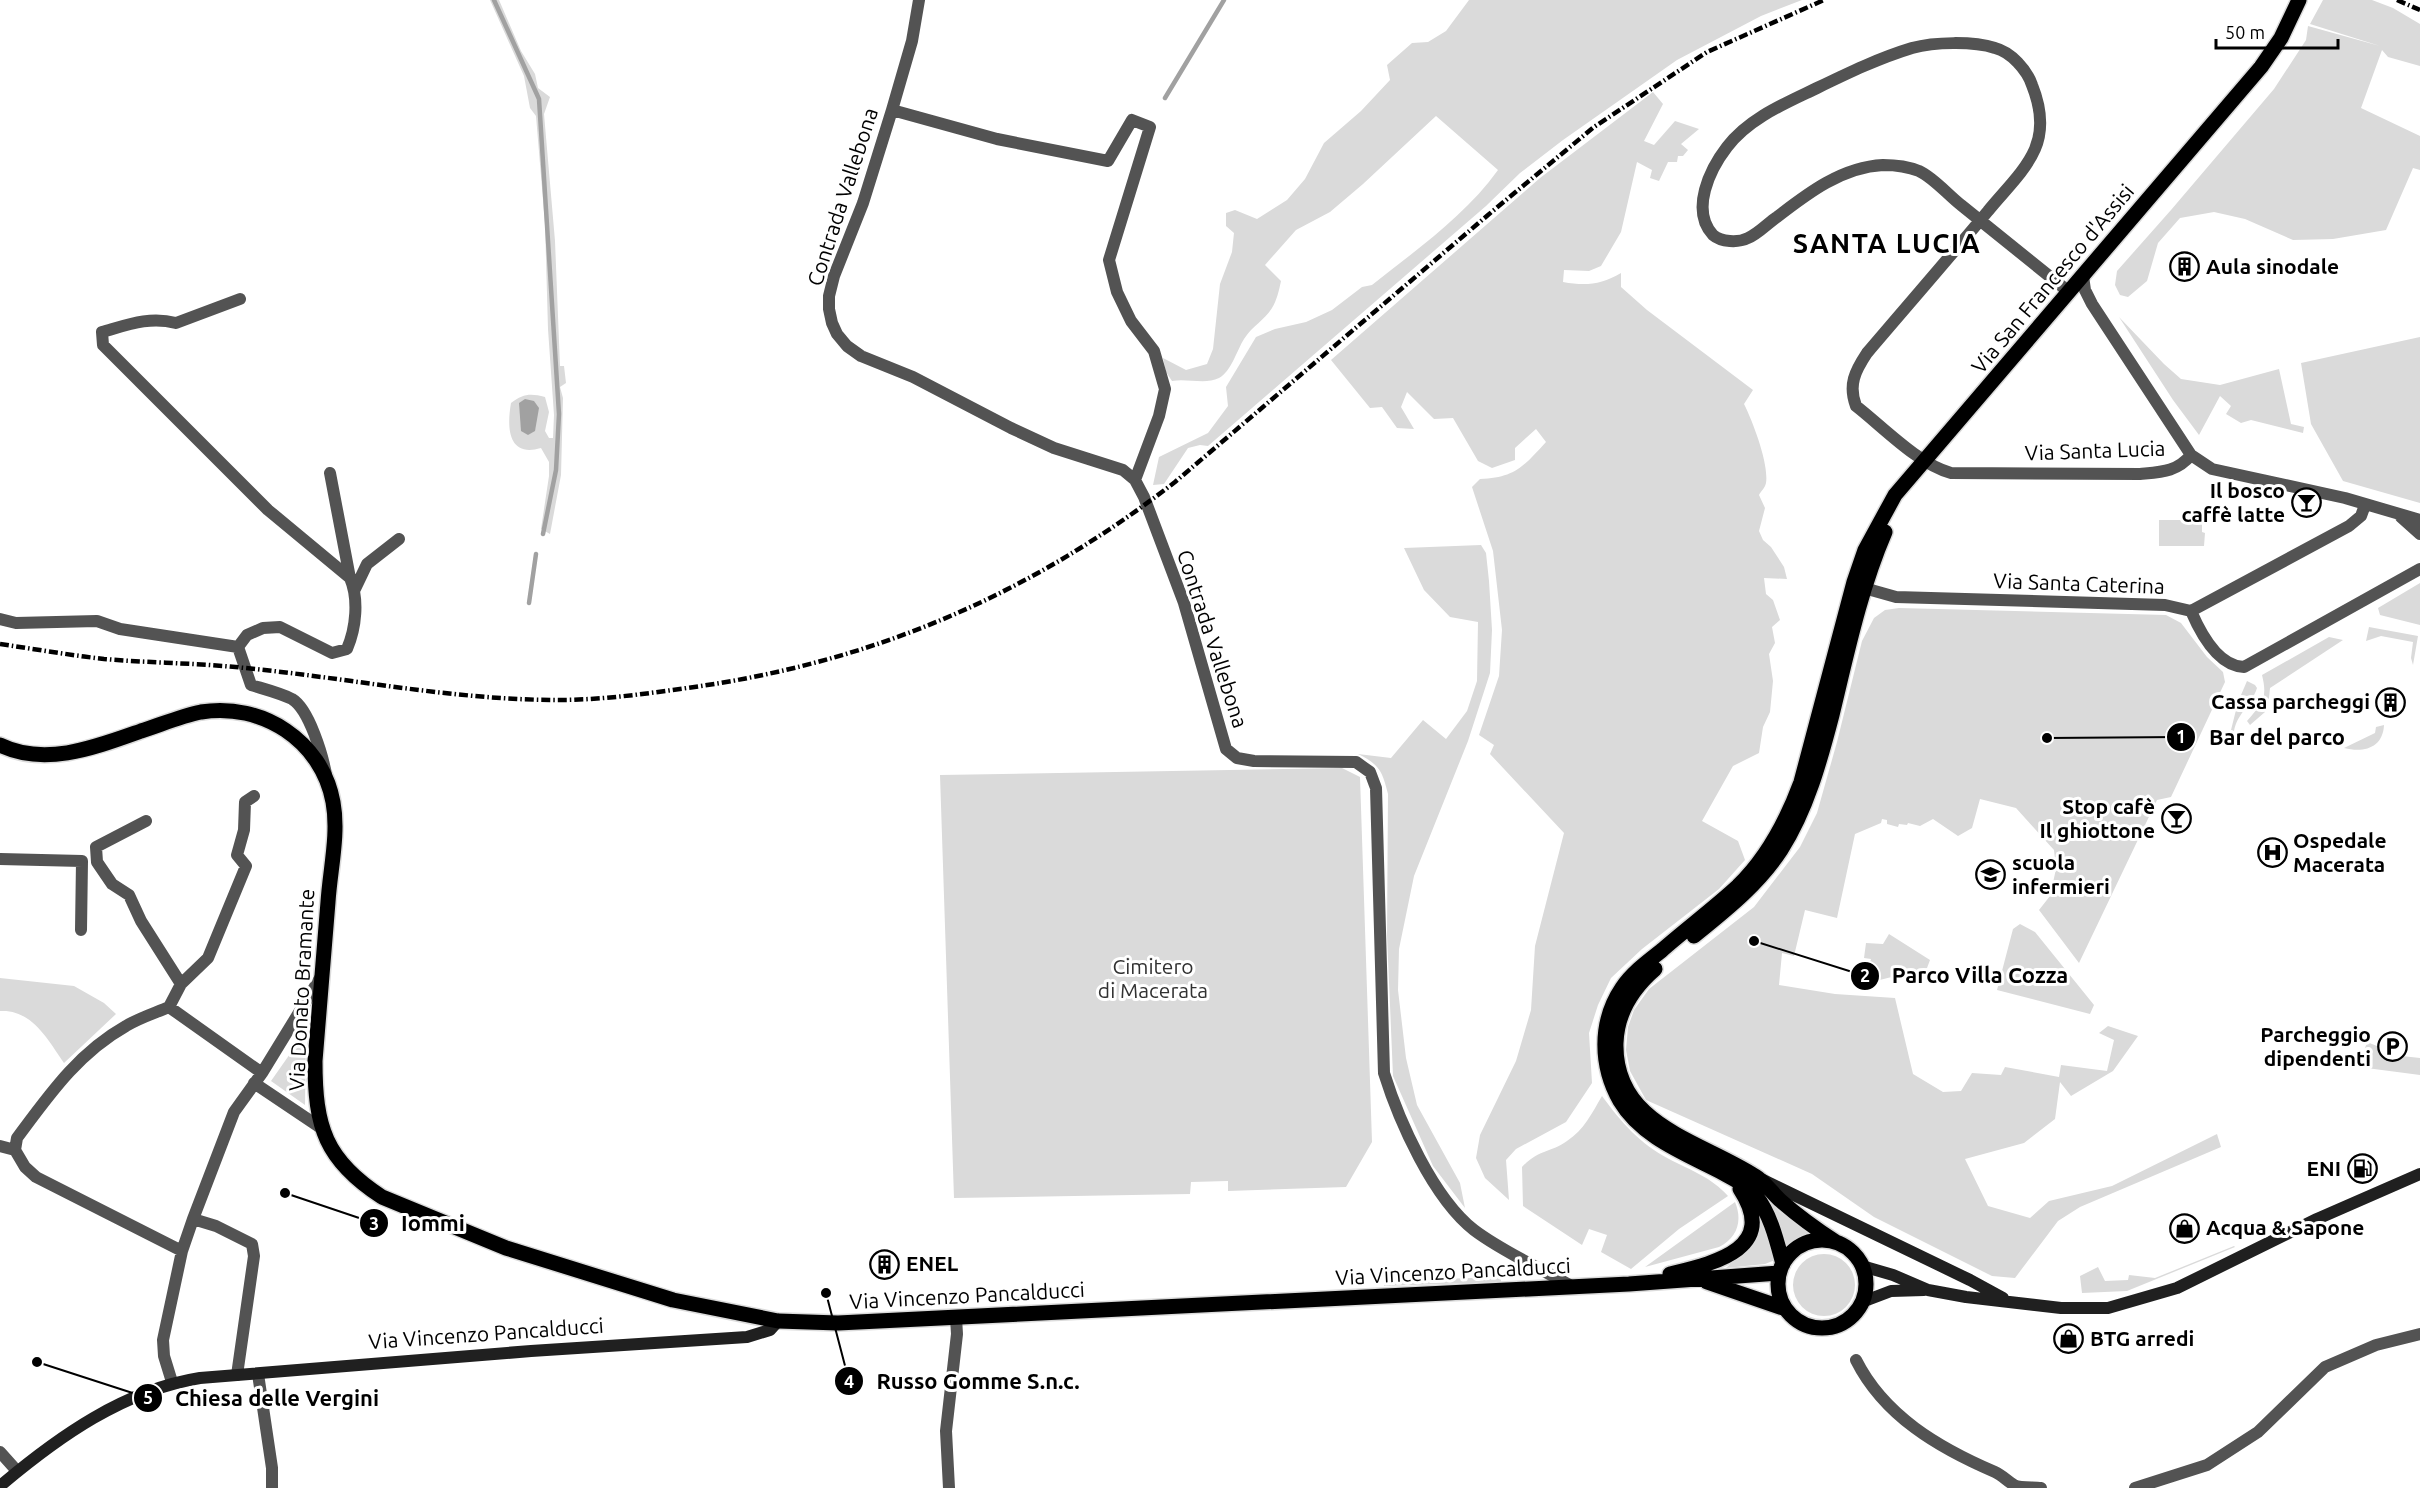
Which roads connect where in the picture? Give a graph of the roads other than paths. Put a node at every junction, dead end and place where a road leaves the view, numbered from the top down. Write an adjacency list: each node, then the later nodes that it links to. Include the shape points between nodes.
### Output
1 (919, 0): 3 (street, Contrada Vallebona)
2 (2299, 0): 5 (main road, Via San Francesco d'Assisi, via 2281,38 2261,67)
3 (892, 110): 11 (street, Contrada Vallebona, via 863,203 834,276 829,309 837,334 861,356 914,377 1054,448 1123,470); 11 (street, via 998,139 1107,161 1132,120 1150,127 1109,260 1117,292 1131,321 1154,351 1165,389)
4 (1980, 220): 4 (street, via 2035,149 2039,101 2030,78 2014,58 1997,48 1953,43 1915,47 1886,57 1756,121 1727,146 1708,180 1703,200 1703,216 1714,236 1729,242 1748,238 1827,182 1857,170 1893,166 1920,172); 6 (street); 9 (street, Via Santa Lucia, via 1867,353 1853,378 1851,393 1856,406)
5 (2083, 276): 6 (main road, Via San Francesco d'Assisi); 8 (street, via 2092,304)
6 (2069, 292): 9 (main road, Via San Francesco d'Assisi)
7 (240, 299): 18 (street, via 176,323 142,320 102,332 103,345 268,510)
8 (2191, 455): 9 (street, Via Santa Lucia, via 2167,472 2140,474 1968,474 1939,470); 12 (street, Via Santa Lucia, via 2212,469)
9 (1925, 461): 19 (main road, via 1893,513); 19 (main road, Via San Francesco d'Assisi, via 1895,495 1865,550)
10 (330, 473): 18 (street)
11 (1135, 480): 47 (street, Contrada Vallebona, via 1184,603 1226,749 1237,758 1254,761 1356,762 1370,772 1376,788 1384,1073 1405,1128 1437,1187 1460,1217 1494,1243)
12 (2365, 505): 13 (street, Via Santa Lucia); 20 (street, via 2361,516 2349,526)
13 (2398, 515): 14 (street, Via Santa Lucia); 15 (street, Via Santa Lucia)
14 (2420, 520)
15 (2420, 534)
16 (399, 539): 18 (street, via 367,564)
17 (2420, 568): 20 (street, Via Santa Caterina, via 2244,667 2225,661 2201,635)
18 (353, 584): 22 (street, via 352,636 347,649 332,652 280,627 263,628 247,635)
19 (1858, 590): 20 (street, Via Santa Caterina, via 1896,597 2165,605); 33 (main road, via 1801,782 1772,843 1738,885 1638,969 1608,1021 1604,1053 1611,1081)
20 (2191, 611)
21 (0, 619): 22 (street, via 16,623 96,621 120,629)
22 (238, 647): 24 (street, via 251,685 294,700 323,754)
23 (0, 745): 24 (main road, Via Donato Bramante, via 29,754 62,754 202,712 231,712 263,717 288,730 313,754)
24 (328, 782): 29 (main road, Via Donato Bramante, via 334,841)
25 (254, 796): 30 (street, via 245,802 244,830 237,855 246,866 208,958)
26 (146, 821): 30 (street, via 96,847 97,862 112,884 129,895)
27 (0, 860): 28 (street, via 82,861)
28 (81, 930)
29 (323, 974): 32 (street); 34 (main road, Via Donato Bramante, via 315,1061 315,1096)
30 (181, 984): 31 (street)
31 (169, 1007): 32 (street); 36 (street, via 126,1026 63,1076 17,1138)
32 (258, 1078): 34 (street); 40 (street, via 234,1112)
33 (1630, 1107): 38 (main road); 39 (main road, via 1640,1125 1668,1145)
34 (321, 1128): 53 (main road, Via Donato Bramante, via 339,1161 365,1186 432,1219 506,1248 631,1288)
35 (0, 1146): 36 (street)
36 (15, 1150): 42 (street, via 36,1177)
37 (2420, 1174): 50 (main road, Via Vincenzo Pancalducci, via 2177,1288 2133,1302 2080,1310)
38 (1756, 1177): 41 (main road, via 1810,1225); 50 (main road)
39 (1735, 1180): 44 (main road, via 1755,1194 1766,1211); 46 (main road, via 1753,1215 1750,1234 1741,1247 1725,1258)
40 (193, 1219): 42 (street); 57 (street, via 252,1244 254,1256)
41 (1836, 1242): 43 (main road, via 1847,1247); 44 (main road, via 1806,1244 1790,1254)
42 (182, 1251): 58 (street, via 164,1340)
43 (1862, 1266): 48 (main road, Via Vincenzo Pancalducci); 49 (main road, via 1866,1278)
44 (1781, 1268): 45 (main road, Via Vincenzo Pancalducci); 51 (main road, via 1779,1292)
45 (1699, 1279): 46 (main road, Via Vincenzo Pancalducci); 51 (main road, Via Vincenzo Pancalducci)
46 (1629, 1284): 47 (main road, Via Vincenzo Pancalducci)
47 (1573, 1287): 52 (main road, Via Vincenzo Pancalducci)
48 (1928, 1290): 49 (main road, Via Vincenzo Pancalducci, via 1891,1291); 50 (main road, Via Vincenzo Pancalducci)
49 (1862, 1302): 51 (main road, Via Vincenzo Pancalducci, via 1851,1317 1830,1327 1806,1325)
50 (2009, 1302)
51 (1786, 1310)
52 (956, 1318): 53 (main road, Via Vincenzo Pancalducci, via 838,1323); 63 (street, via 946,1431)
53 (778, 1321): 56 (main road, Via Vincenzo Pancalducci, via 770,1330 747,1337)
54 (2420, 1334): 65 (street, via 2376,1345 2325,1366 2258,1432 2207,1465)
55 (1856, 1360): 64 (street, via 1869,1385 1891,1408 1954,1455 2001,1474 2016,1486)
56 (258, 1374): 57 (main road, Via Vincenzo Pancalducci); 62 (street)
57 (237, 1375): 58 (main road, Via Vincenzo Pancalducci)
58 (172, 1382): 60 (main road, Via Vincenzo Pancalducci, via 88,1421)
59 (0, 1452): 60 (street)
60 (17, 1471): 61 (main road, Via Vincenzo Pancalducci)
61 (0, 1486)
62 (272, 1488)
63 (949, 1488)
64 (2041, 1488)
65 (2135, 1488)

